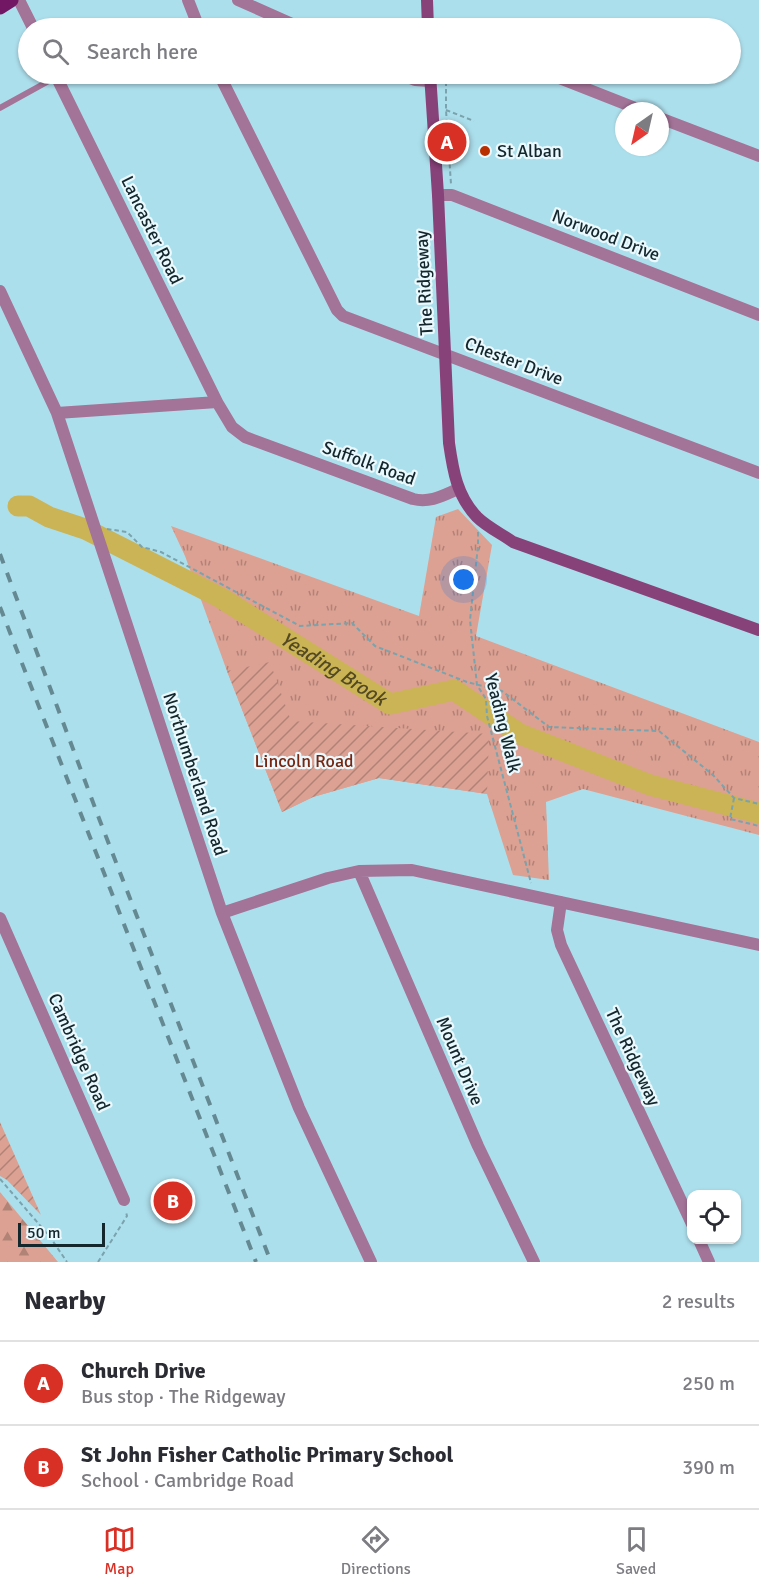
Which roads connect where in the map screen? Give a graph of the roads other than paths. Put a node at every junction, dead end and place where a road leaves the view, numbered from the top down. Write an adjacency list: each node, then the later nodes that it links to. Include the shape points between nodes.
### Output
1 (11, 0): 6 (main road)
2 (19, 0): 7 (street)
3 (188, 0): 8 (street)
4 (238, 0): 9 (street)
5 (427, 0): 10 (street)
6 (0, 7)
7 (28, 18)
8 (195, 18)
9 (278, 18)
10 (428, 18)
11 (41, 84): 17 (lane)
12 (60, 84): 24 (street, Lancaster Road)
13 (224, 84): 23 (street, Chester Drive, via 337,310 343,316)
14 (430, 84): 20 (street, The Ridgeway)
15 (574, 84): 16 (street)
16 (620, 102)
17 (0, 108)
18 (669, 121): 19 (street)
19 (759, 156)
20 (438, 195): 22 (street, Norwood Drive, via 452,195); 23 (street, The Ridgeway)
21 (0, 291): 25 (street, Northumberland Road)
22 (759, 315)
23 (445, 353): 26 (street, Chester Drive); 27 (street, The Ridgeway, via 449,443)
24 (217, 402): 25 (street); 27 (street, Suffolk Road, via 232,427 244,437 402,495 424,501)
25 (57, 413): 31 (street, Northumberland Road)
26 (759, 473)
27 (458, 489): 28 (street, via 478,518 513,542)
28 (759, 630)
29 (359, 871): 30 (street, via 412,870); 31 (street); 38 (street, Mount Drive, via 478,1146)
30 (561, 902): 33 (street); 35 (street, The Ridgeway, via 557,930 561,945)
31 (222, 912): 37 (street, Northumberland Road, via 299,1108)
32 (0, 918): 34 (street, Cambridge Road)
33 (759, 945)
34 (124, 1200)
35 (687, 1213)
36 (701, 1244): 39 (street)
37 (371, 1262)
38 (534, 1262)
39 (709, 1262)

